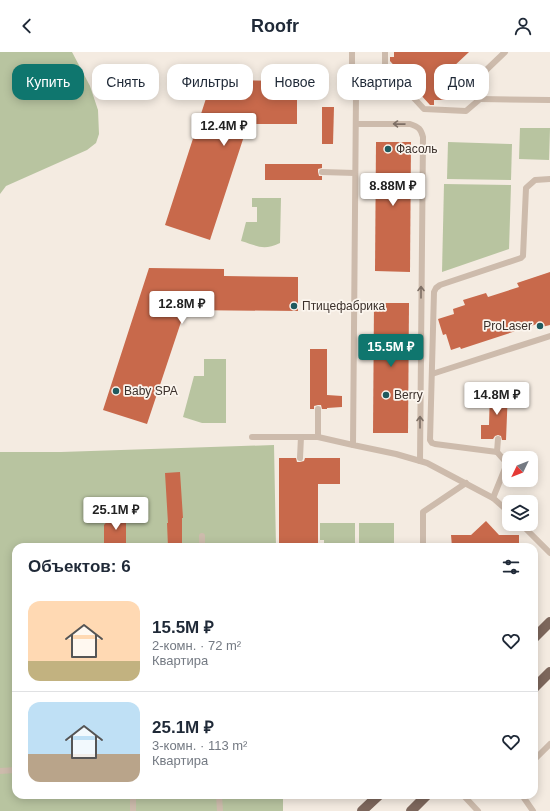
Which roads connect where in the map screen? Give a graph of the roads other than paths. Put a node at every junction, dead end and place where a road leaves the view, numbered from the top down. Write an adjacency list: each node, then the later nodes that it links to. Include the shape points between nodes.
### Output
1 (352, 52): 8 (lane)
2 (385, 52): 6 (lane, via 384,67 424,109 466,111)
3 (505, 52): 4 (lane)
4 (489, 67)
5 (489, 99): 7 (lane)
6 (479, 100)
7 (550, 100)
8 (356, 124): 10 (lane); 22 (lane, one-way to 8, via 421,130 410,124)
9 (322, 172): 10 (lane)
10 (355, 173): 19 (lane)
11 (550, 180): 13 (lane, via 535,180 526,188 521,258 436,288)
12 (550, 336): 13 (lane)
13 (432, 374): 20 (lane, via 432,443)
14 (318, 409): 17 (lane)
15 (252, 437): 16 (lane)
16 (300, 437): 17 (lane); 21 (lane)
17 (318, 437): 19 (lane)
18 (498, 439): 20 (lane)
19 (353, 444): 22 (lane)
20 (497, 452): 24 (lane, via 506,466)
21 (300, 458)
22 (420, 461): 23 (lane)
23 (466, 483): 24 (lane); 29 (lane, via 423,512)
24 (494, 498): 25 (lane)
25 (502, 505)
26 (528, 531): 30 (lane)
27 (202, 536): 28 (lane)
28 (202, 543)
29 (423, 543)
30 (550, 553)
31 (550, 622): 32 (main road)
32 (538, 634)
33 (550, 672): 34 (main road)
34 (538, 684)
35 (550, 744): 36 (lane)
36 (538, 756)
37 (12, 770): 38 (lane)
38 (0, 771)
39 (133, 799): 45 (lane)
40 (219, 799): 46 (lane)
41 (375, 799): 47 (main road)
42 (423, 799): 48 (main road)
43 (467, 799): 49 (lane)
44 (525, 799): 50 (lane)
45 (133, 811)
46 (220, 811)
47 (362, 811)
48 (411, 811)
49 (478, 811)
50 (533, 811)

